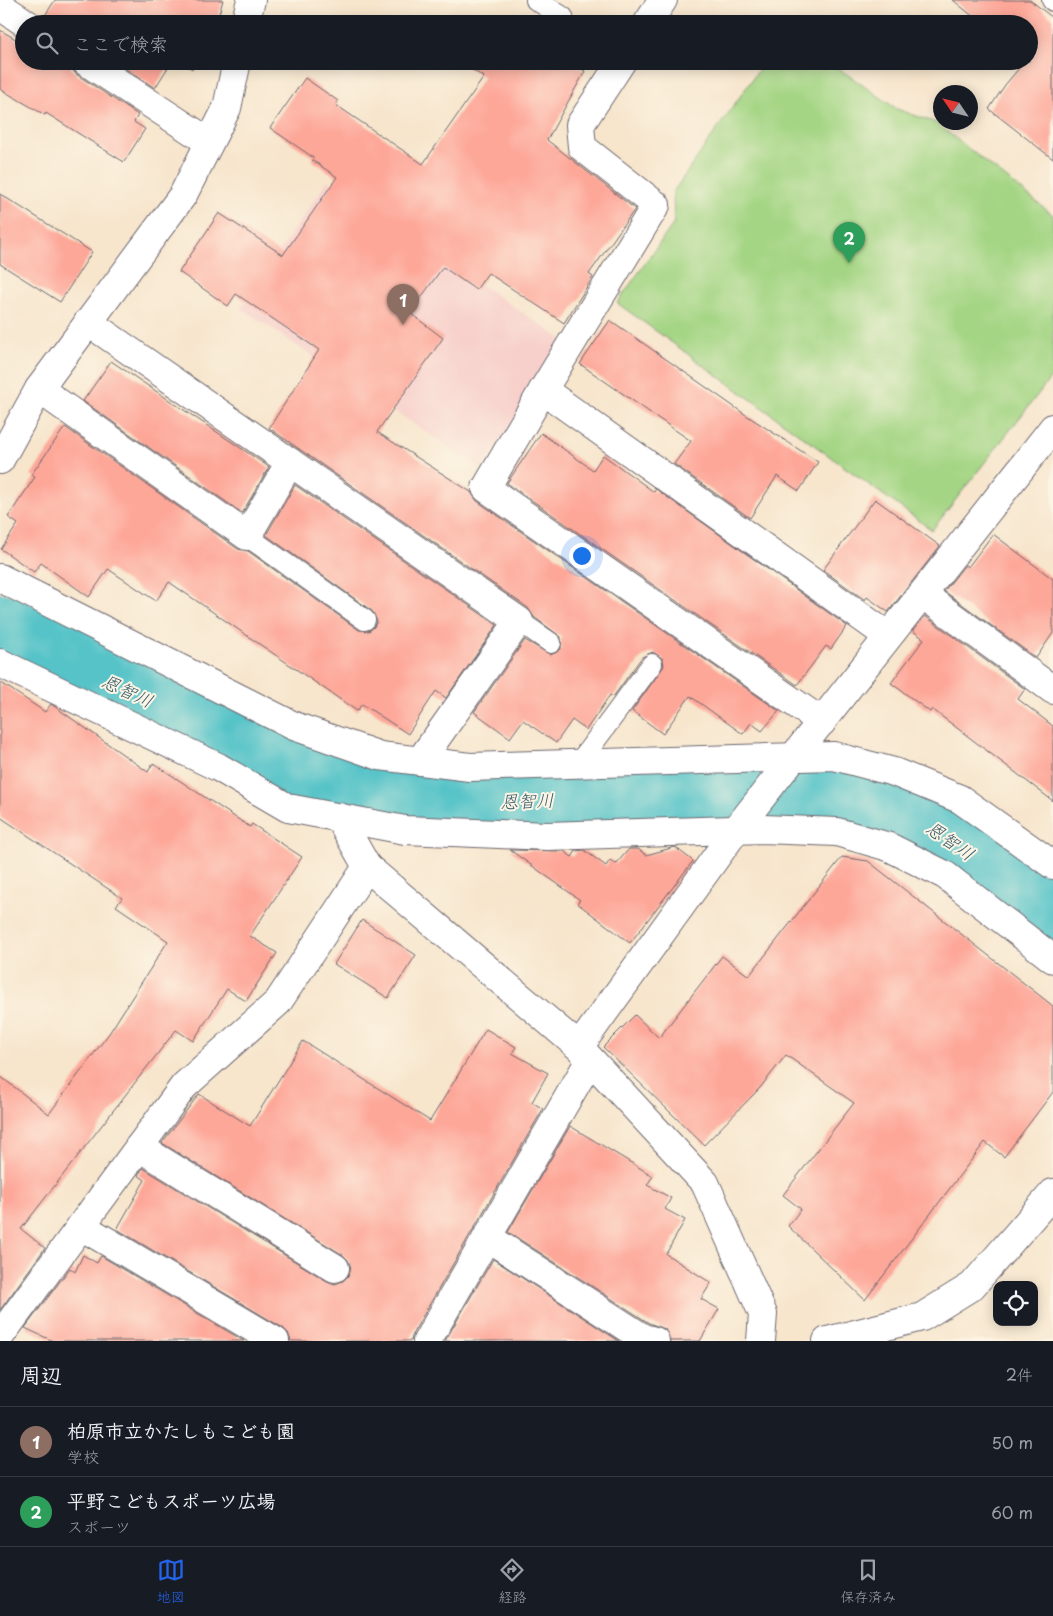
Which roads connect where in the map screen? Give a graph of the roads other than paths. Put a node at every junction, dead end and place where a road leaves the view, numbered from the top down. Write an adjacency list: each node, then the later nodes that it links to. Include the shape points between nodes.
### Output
1 (251, 0): 5 (street)
2 (536, 0): 6 (lane)
3 (663, 0): 7 (street)
4 (0, 6): 8 (street)
5 (248, 15)
6 (561, 15)
7 (653, 15)
8 (15, 16)
9 (99, 70): 12 (street)
10 (235, 70): 12 (street, via 226,108)
11 (616, 70): 15 (street, via 580,125 582,147 656,205)
12 (209, 142): 13 (street, via 183,195)
13 (88, 322): 14 (street); 18 (street)
14 (39, 389): 17 (street); 19 (street)
15 (543, 390): 24 (street); 29 (street, via 486,488)
16 (1053, 428): 21 (street)
17 (0, 460)
18 (290, 462): 19 (street); 23 (street)
19 (247, 536): 22 (lane)
20 (0, 578): 30 (street, via 294,726 380,756)
21 (922, 594): 24 (street); 28 (street)
22 (365, 620)
23 (519, 621): 25 (lane); 30 (street)
24 (888, 636): 29 (street)
25 (551, 643)
26 (0, 663): 33 (street, via 218,767 288,808)
27 (652, 664): 31 (lane)
28 (1053, 690)
29 (822, 722): 32 (street)
30 (420, 761): 31 (street, via 470,767)
31 (578, 764): 32 (street)
32 (787, 765): 34 (street); 35 (street, via 834,756 894,772 960,799)
33 (339, 817): 34 (street, via 405,830 547,836); 36 (street)
34 (741, 823): 37 (street, via 763,829 836,832 889,847 945,875); 38 (street)
35 (1053, 865)
36 (368, 866): 38 (street); 39 (street, via 278,1002 184,1086)
37 (1053, 959)
38 (585, 1053): 42 (street); 48 (street, via 705,1182 763,1314)
39 (139, 1147): 41 (street); 43 (street)
40 (1053, 1194): 49 (street, via 972,1286 922,1318)
41 (81, 1226): 44 (street); 45 (street)
42 (487, 1238): 46 (street); 47 (street, via 643,1338)
43 (335, 1268)
44 (0, 1336)
45 (275, 1341)
46 (427, 1341)
47 (655, 1341)
48 (761, 1341)
49 (827, 1341)

